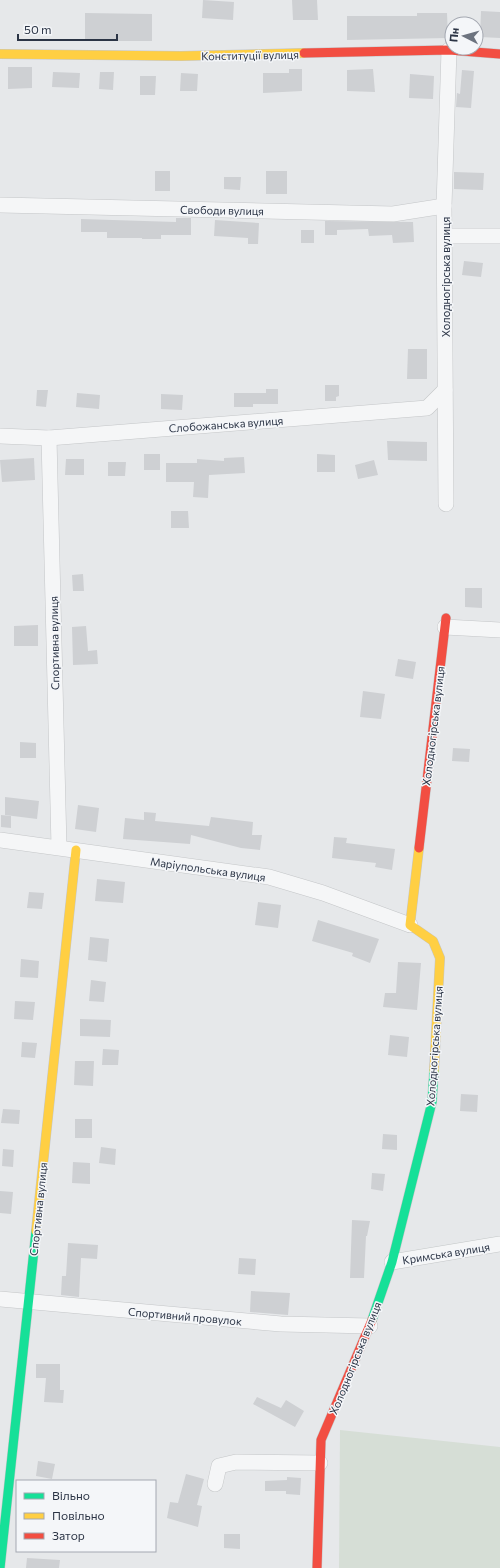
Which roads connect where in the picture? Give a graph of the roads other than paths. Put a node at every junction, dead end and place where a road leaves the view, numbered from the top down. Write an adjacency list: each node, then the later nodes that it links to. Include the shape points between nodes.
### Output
1 (444, 50): 3 (street, Конституції вулиця, via 181,56)
2 (484, 53): 4 (street, Конституції вулиця)
3 (0, 54)
4 (500, 54)
5 (449, 56): 7 (street, Холодногірська вулиця)
6 (0, 205): 7 (street, Свободи вулиця, via 393,214)
7 (444, 206): 8 (street, Холодногірська вулиця)
8 (446, 236): 9 (street); 10 (street, Холодногірська вулиця)
9 (500, 236)
10 (445, 390): 12 (street, Слобожанська вулиця, via 427,408); 13 (street, Холодногірська вулиця)
11 (0, 436): 12 (street, Слобожанська вулиця)
12 (49, 438): 17 (street, Спортивна вулиця)
13 (446, 504)
14 (446, 623): 15 (street); 19 (street, Холодногірська вулиця)
15 (500, 630)
16 (0, 840): 17 (street, Маріупольська вулиця)
17 (59, 848): 18 (street, Маріупольська вулиця)
18 (76, 850): 19 (street, Маріупольська вулиця, via 268,877 323,893); 23 (street, Спортивна вулиця)
19 (410, 926): 21 (street, Холодногірська вулиця, via 433,941 440,958 432,1102)
20 (500, 1244): 21 (street, Кримська вулиця)
21 (392, 1262): 24 (street, Холодногірська вулиця)
22 (0, 1299): 23 (street, Спортивний провулок)
23 (28, 1302): 24 (street, Спортивний провулок, via 281,1324); 27 (street, Спортивна вулиця)
24 (370, 1326): 25 (street, Холодногірська вулиця, via 321,1440)
25 (320, 1463): 26 (street, via 236,1462 219,1466); 28 (street, Холодногірська вулиця)
26 (215, 1484)
27 (0, 1568)
28 (317, 1568)

